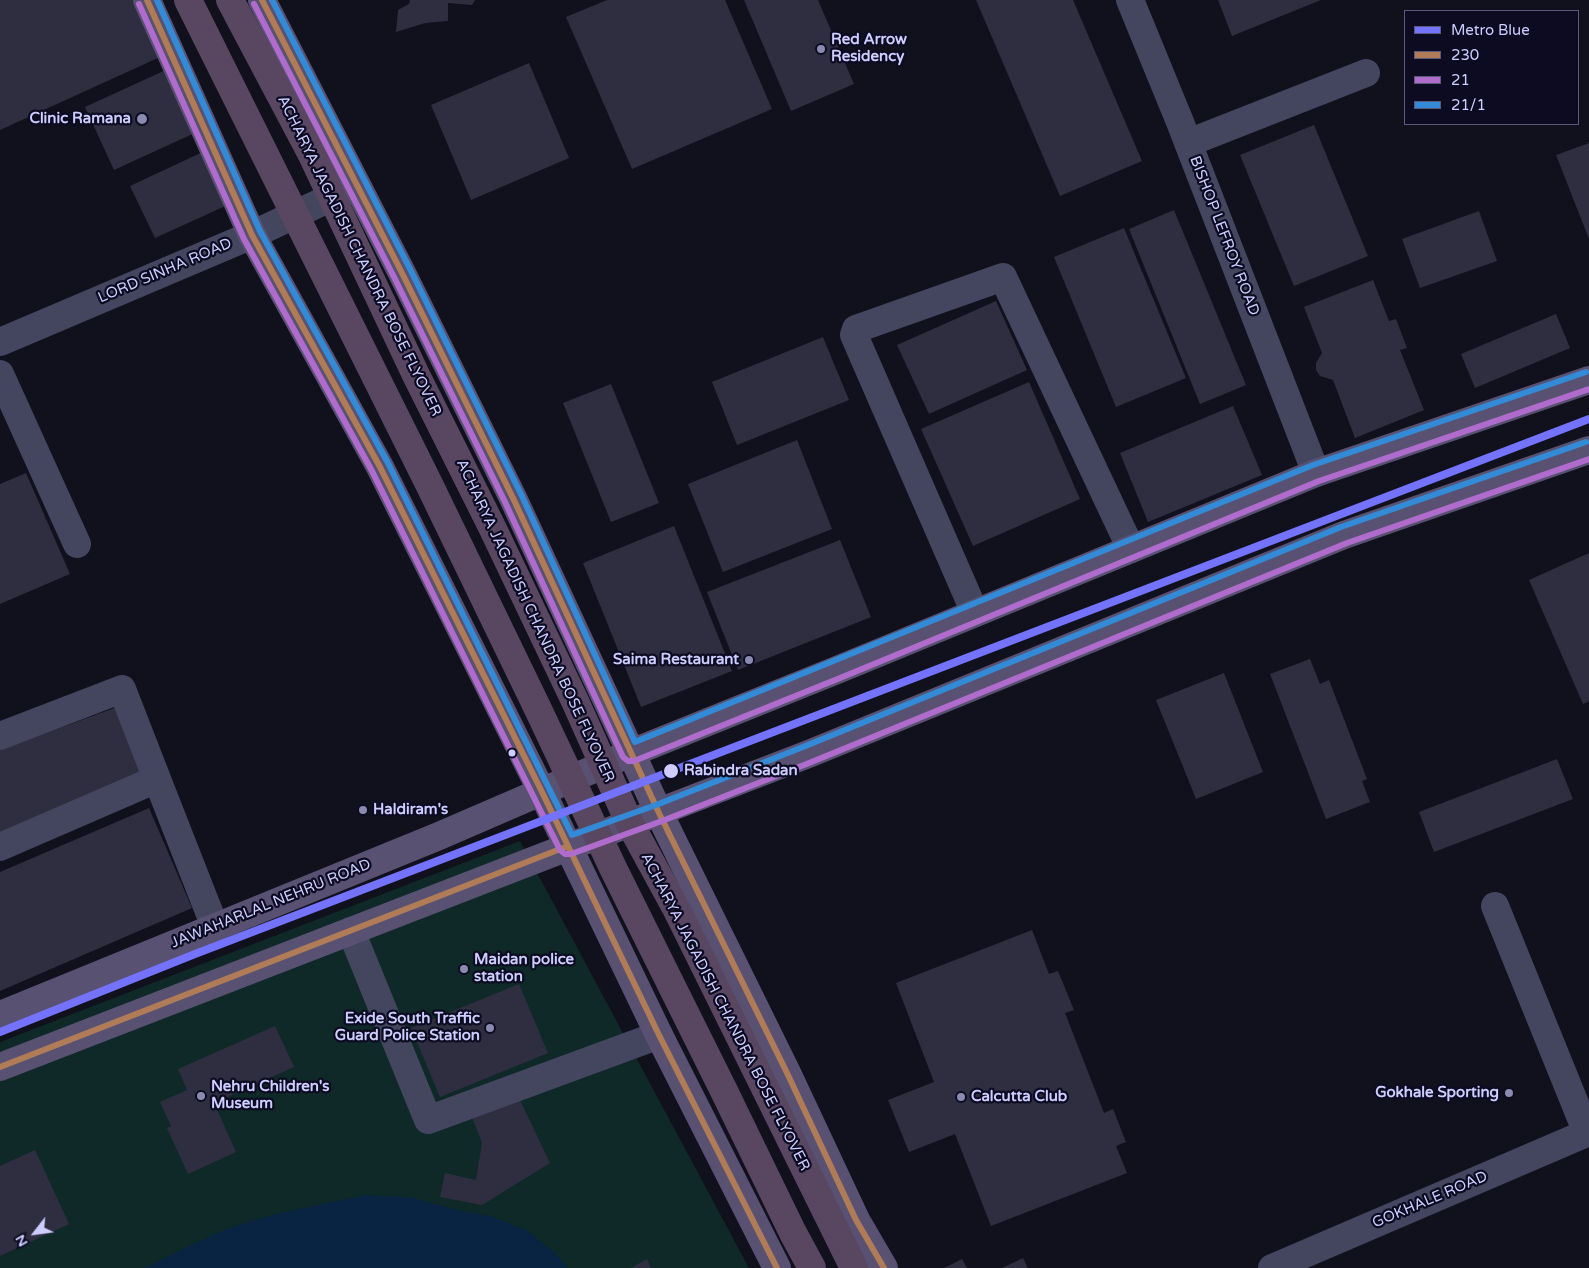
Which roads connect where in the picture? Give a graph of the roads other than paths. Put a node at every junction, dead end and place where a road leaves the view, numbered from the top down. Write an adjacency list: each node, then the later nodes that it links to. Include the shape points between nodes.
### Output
1 (147, 0): 9 (main road)
2 (188, 0): 33 (highway, bridge, via 429,484 614,870)
3 (230, 0): 34 (highway, ACHARYA JAGADISH CHANDRA BOSE FLYOVER, bridge, via 312,155 571,692 629,822 677,910)
4 (262, 0): 8 (main road)
5 (1130, 0): 7 (street, BISHOP LEFROY ROAD)
6 (1366, 73): 7 (street)
7 (1188, 143): 14 (street, BISHOP LEFROY ROAD)
8 (357, 185): 9 (street, LORD SINHA ROAD); 19 (main road, via 513,498)
9 (252, 235): 10 (street, LORD SINHA ROAD); 21 (main road, via 380,467)
10 (0, 342)
11 (0, 374): 15 (street)
12 (1589, 380): 14 (main road, JAWAHARLAL NEHRU ROAD)
13 (1589, 450): 22 (main road, via 1344,534)
14 (1316, 472): 16 (main road, JAWAHARLAL NEHRU ROAD)
15 (77, 544)
16 (1131, 549): 17 (main road, JAWAHARLAL NEHRU ROAD); 17 (street, via 1003,277 856,329 854,335)
17 (975, 613): 19 (main road, JAWAHARLAL NEHRU ROAD)
18 (0, 736): 20 (street, via 122,689)
19 (631, 753): 21 (main road, JAWAHARLAL NEHRU ROAD); 22 (main road)
20 (157, 779): 24 (street); 26 (street)
21 (542, 792): 23 (main road); 26 (main road, JAWAHARLAL NEHRU ROAD)
22 (659, 813): 23 (main road); 35 (main road, via 856,1220)
23 (568, 846): 27 (main road); 29 (main road)
24 (0, 847)
25 (1495, 906): 31 (street)
26 (215, 927): 28 (main road, JAWAHARLAL NEHRU ROAD)
27 (351, 931): 29 (street, via 428,1120); 30 (main road)
28 (0, 1015)
29 (659, 1035): 32 (main road)
30 (0, 1068)
31 (1588, 1133): 36 (street, GOKHALE ROAD)
32 (776, 1268)
33 (812, 1268)
34 (854, 1268)
35 (884, 1268)
36 (1272, 1268)

